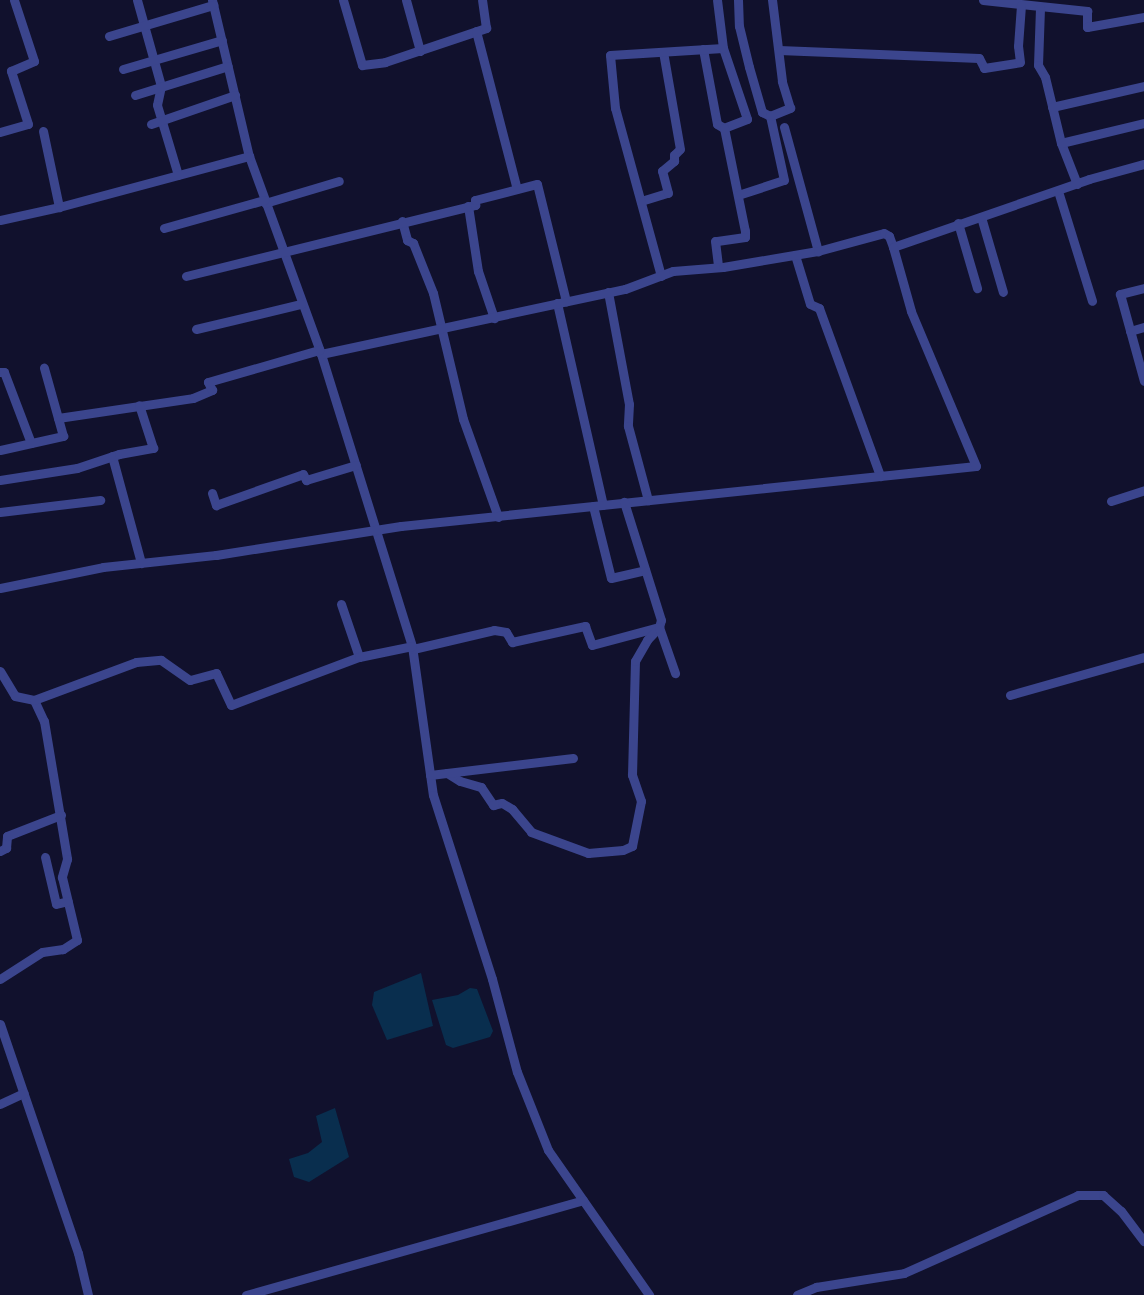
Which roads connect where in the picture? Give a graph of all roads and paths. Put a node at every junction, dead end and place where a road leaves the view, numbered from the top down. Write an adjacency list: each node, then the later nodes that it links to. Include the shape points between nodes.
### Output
1 (14, 0): 38 (street, via 34,60 11,71 28,124)
2 (137, 0): 14 (street)
3 (344, 0): 21 (street, via 362,65)
4 (406, 0): 21 (street)
5 (482, 0): 15 (street, via 486,28)
6 (717, 0): 18 (street)
7 (738, 0): 31 (street, via 739,26 748,67 762,112)
8 (772, 0): 20 (street)
9 (983, 0): 11 (street)
10 (213, 2): 14 (street); 17 (street)
11 (1021, 5): 12 (street); 20 (street, via 1020,62 984,68 979,58)
12 (1040, 8): 13 (street, via 1087,11 1087,27); 30 (street, via 1038,66 1045,77)
13 (1144, 17)
14 (144, 25): 16 (street); 23 (street)
15 (476, 31): 21 (street); 45 (street)
16 (109, 36)
17 (222, 40): 23 (street); 24 (street)
18 (724, 48): 19 (street); 35 (street, via 748,119)
19 (703, 49): 22 (street); 35 (street, via 717,124)
20 (779, 50): 31 (street, via 790,108)
21 (420, 51)
22 (663, 52): 49 (street, via 680,149 674,155 674,161 662,171 668,193); 49 (street, via 610,55 615,108)
23 (154, 59): 25 (street); 26 (street)
24 (228, 66): 26 (street); 28 (street)
25 (122, 69)
26 (161, 86): 29 (street); 32 (street, via 157,105)
27 (1144, 86): 30 (street)
28 (235, 94): 32 (street); 40 (street)
29 (135, 95)
30 (1052, 108): 39 (street)
31 (770, 116): 47 (street, via 784,180)
32 (164, 119): 34 (street); 42 (street)
33 (1144, 123): 39 (street)
34 (151, 124)
35 (724, 128): 47 (street)
36 (784, 128): 58 (street)
37 (43, 131): 51 (street)
38 (0, 132)
39 (1061, 143): 44 (street)
40 (249, 156): 42 (street); 48 (street)
41 (1144, 164): 44 (street)
42 (178, 175): 51 (street)
43 (339, 181): 48 (street)
44 (1077, 184): 46 (street)
45 (517, 189): 50 (street, via 475,200 475,205); 69 (street, via 537,184)
46 (1058, 191): 52 (street); 68 (street)
47 (738, 195): 61 (street, via 745,237 714,241)
48 (264, 201): 56 (street); 59 (street)
49 (641, 201): 63 (street)
50 (468, 206): 54 (street); 71 (street, via 478,270)
51 (59, 207): 53 (street)
52 (981, 217): 55 (street); 67 (street)
53 (0, 220)
54 (402, 221): 59 (street); 74 (street, via 407,240 413,243 433,294)
55 (958, 224): 57 (street); 64 (street)
56 (164, 228)
57 (893, 247): 58 (street, via 889,236 884,233); 87 (street, via 911,310 976,466)
58 (818, 251): 60 (street)
59 (281, 252): 62 (street, via 249,263); 70 (street)
60 (795, 254): 61 (street); 87 (street, via 810,304 819,308)
61 (718, 268): 63 (street, via 673,271)
62 (186, 276)
63 (661, 276): 66 (street)
64 (977, 288)
65 (1144, 288): 75 (street, via 1120,294)
66 (608, 292): 69 (street); 92 (street, via 628,404 628,426)
67 (1002, 292)
68 (1092, 301)
69 (562, 302): 71 (street); 95 (street)
70 (302, 304): 73 (street); 76 (street)
71 (494, 318): 74 (street)
72 (1144, 327): 75 (street)
73 (196, 329)
74 (441, 329): 76 (street); 98 (street, via 463,419)
75 (1130, 331): 77 (street)
76 (320, 352): 81 (street, via 208,382 212,390 199,396); 86 (street)
77 (1141, 357): 80 (street)
78 (44, 368): 82 (street)
79 (0, 372): 83 (street, via 4,372)
80 (1144, 380)
81 (139, 406): 82 (street); 85 (street, via 153,448)
82 (58, 418): 83 (street, via 63,436)
83 (31, 443): 84 (street)
84 (0, 450)
85 (112, 456): 88 (street, via 77,468); 100 (street)
86 (356, 465): 90 (street, via 306,480 303,474 216,505); 99 (street)
87 (880, 476): 92 (street)
88 (0, 480)
89 (1144, 490): 93 (street)
90 (212, 493)
91 (100, 500): 97 (street)
92 (648, 500): 94 (street)
93 (1111, 501)
94 (624, 502): 95 (street); 101 (street)
95 (603, 505): 96 (street)
96 (594, 506): 98 (street); 101 (street, via 610,578)
97 (0, 512)
98 (498, 517): 99 (street, via 401,526)
99 (379, 532): 100 (street); 105 (street)
100 (141, 563): 102 (street, via 103,567)
101 (645, 570): 104 (street, via 661,620)
102 (0, 588)
103 (341, 604): 106 (street)
104 (659, 627): 105 (street, via 592,645 584,626 512,642 506,632 494,630); 109 (street); 113 (street, via 635,661 632,776 641,801 632,846 624,850 588,853 530,832 512,809 502,803 493,805 481,787)
105 (413, 647): 106 (street); 114 (street)
106 (359, 657): 111 (street, via 231,705 216,673 190,680 161,660 136,662)
107 (1144, 657): 110 (street)
108 (0, 671): 111 (street, via 15,696)
109 (675, 673)
110 (1010, 695)
111 (34, 700): 115 (street, via 48,738)
112 (573, 758): 113 (street)
113 (447, 773): 114 (street)
114 (430, 775): 123 (street, via 433,795 492,979 517,1072 548,1150)
115 (61, 814): 116 (street, via 7,836 6,848); 118 (street, via 67,859 62,877)
116 (0, 851)
117 (45, 857): 118 (street, via 56,904)
118 (68, 901): 119 (street, via 77,940 63,948 42,952)
119 (0, 979)
120 (0, 1024): 121 (street)
121 (24, 1093): 122 (street); 125 (street, via 78,1253)
122 (0, 1104)
123 (583, 1200): 126 (street); 127 (street)
124 (1144, 1241): 128 (street, via 1121,1211 1103,1195 1078,1195 904,1273 816,1287)
125 (88, 1295)
126 (246, 1295)
127 (649, 1295)
128 (797, 1295)

